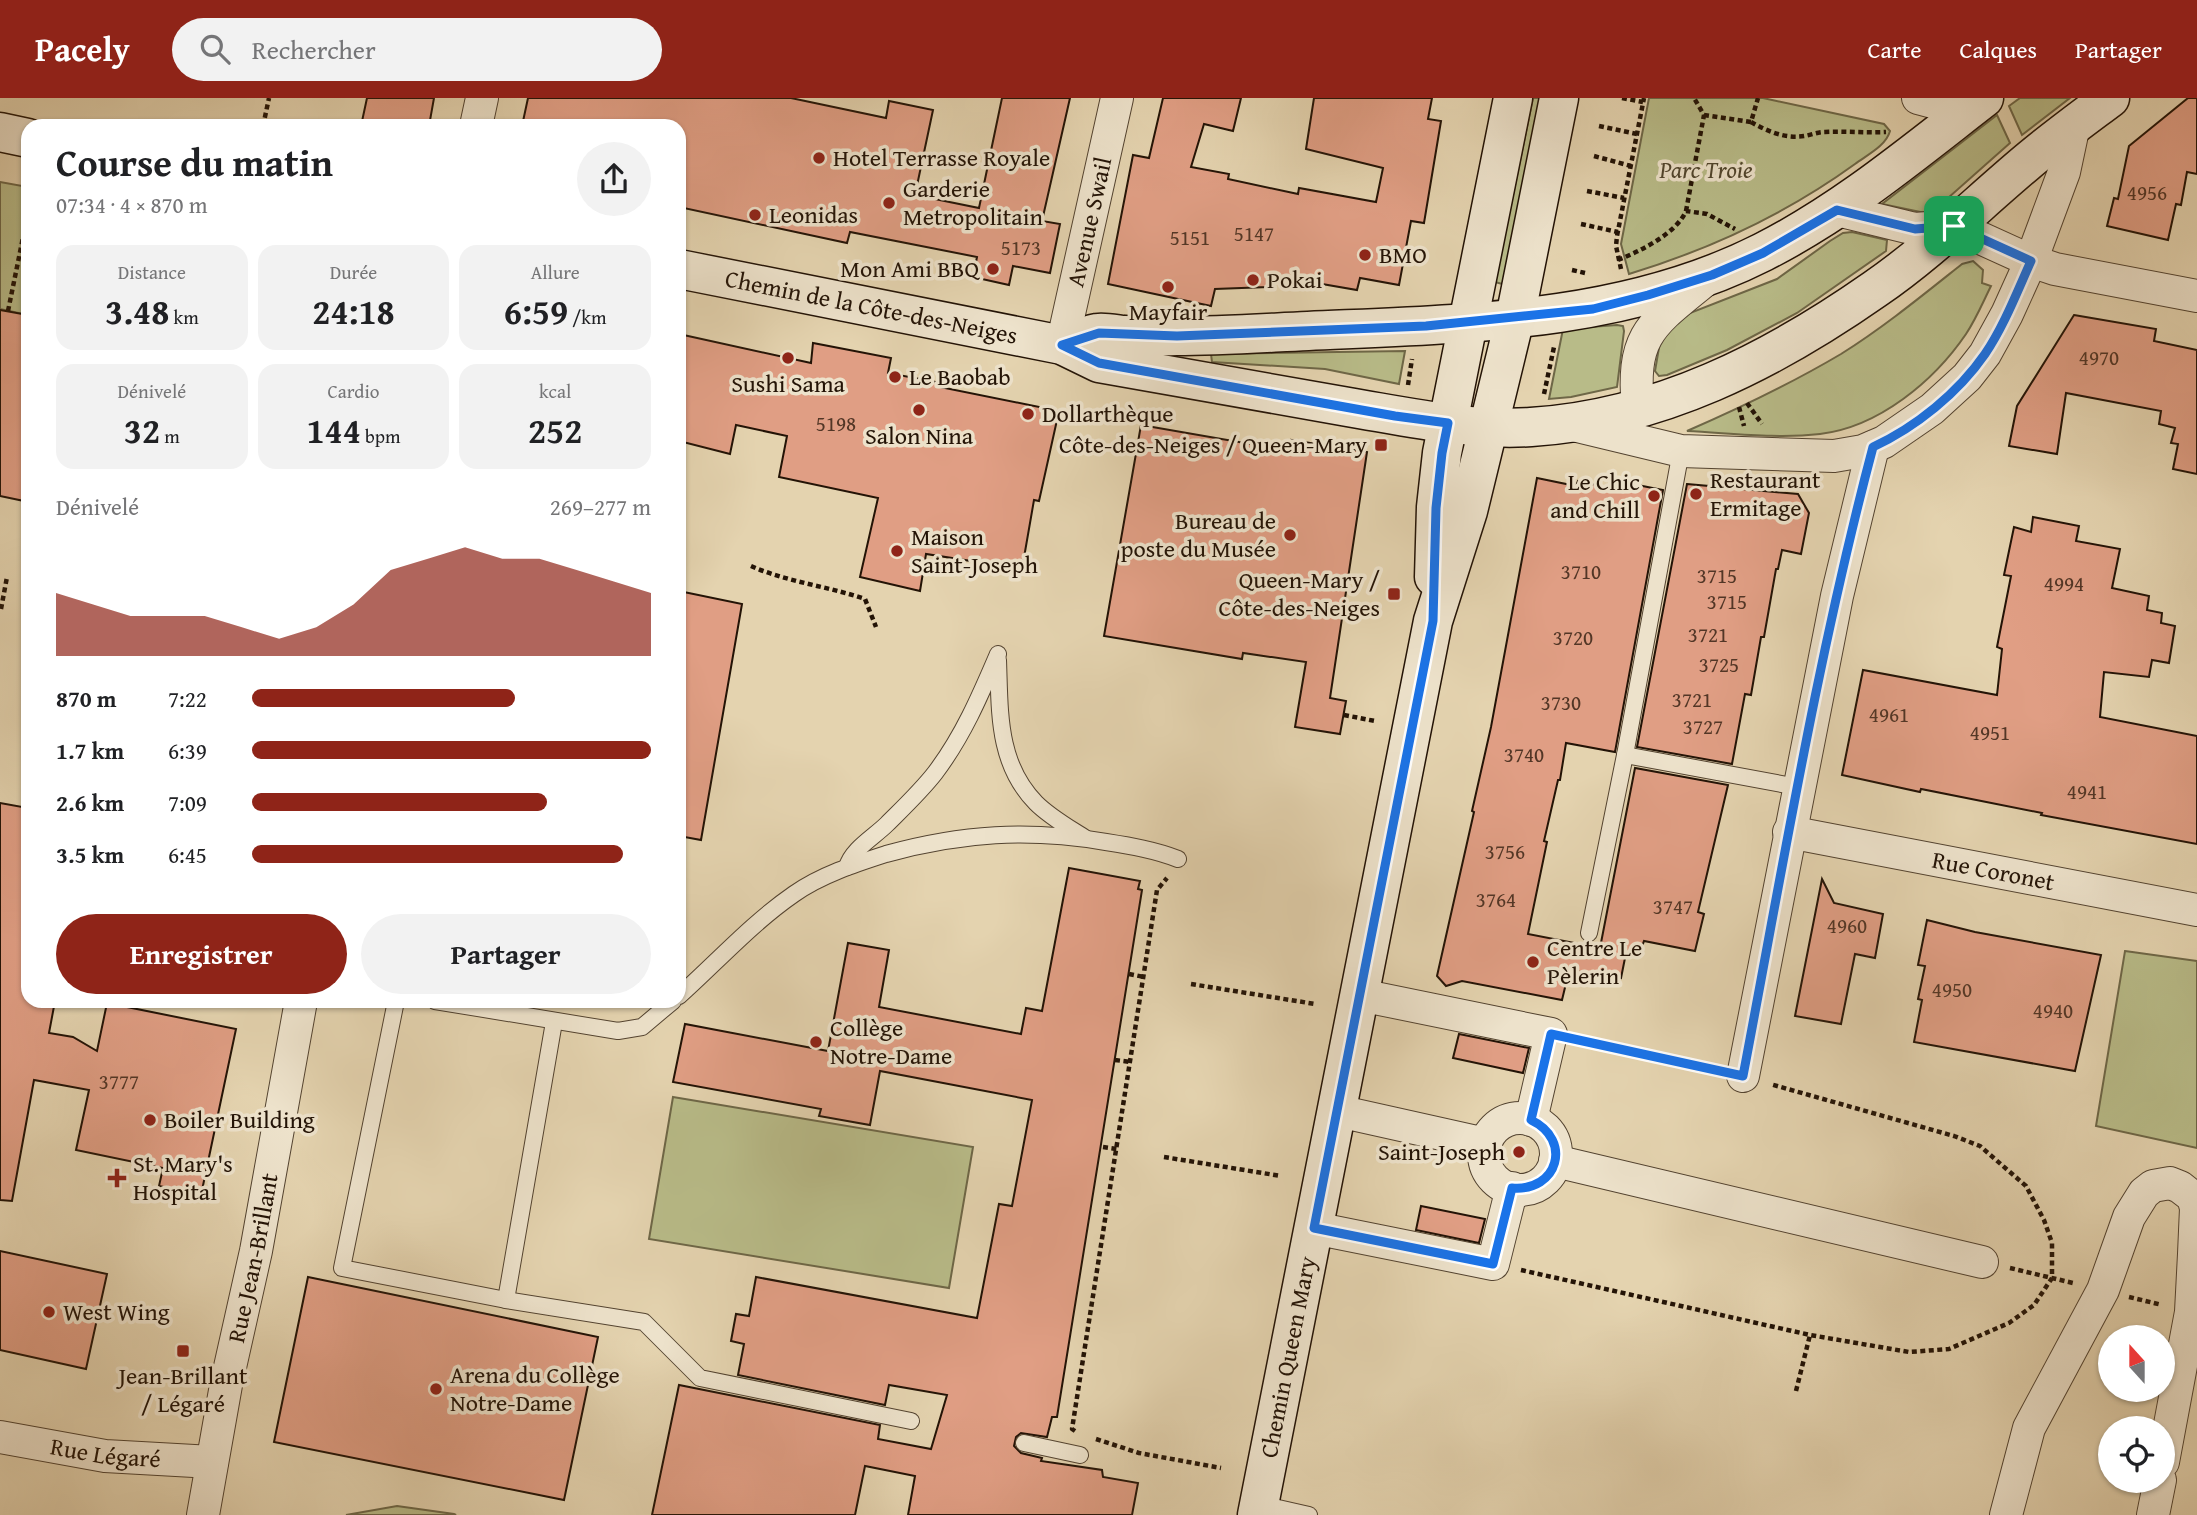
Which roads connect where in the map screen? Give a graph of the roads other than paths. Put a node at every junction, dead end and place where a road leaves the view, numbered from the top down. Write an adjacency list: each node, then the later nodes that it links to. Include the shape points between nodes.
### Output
1 (482, 98): 8 (street)
2 (1117, 98): 20 (street, Avenue Swail)
3 (1513, 98): 19 (main road, Chemin Queen Mary)
4 (1559, 98): 18 (main road, Chemin Queen Mary)
5 (1918, 98): 7 (street)
6 (2110, 98): 9 (main road, Chemin de la Côte-des-Neiges)
7 (1976, 105): 12 (main road, Chemin de la Côte-des-Neiges)
8 (478, 119)
9 (2074, 125): 13 (main road, Chemin de la Côte-des-Neiges); 14 (street, Chemin de la Côte-des-Neiges, via 2064,172)
10 (0, 132): 11 (main road)
11 (21, 136)
12 (1837, 210): 13 (street, via 1915,229); 16 (main road, Chemin de la Côte-des-Neiges, via 1763,253)
13 (1954, 226): 14 (street); 21 (main road, Chemin de la Côte-des-Neiges, via 1879,287 1816,329 1712,384)
14 (2031, 261): 17 (street); 25 (street, Chemin de la Côte-des-Neiges, via 1995,336 1966,377 1917,422)
15 (686, 270): 20 (main road, Chemin de la Côte-des-Neiges)
16 (1712, 275): 18 (main road, Chemin de la Côte-des-Neiges, via 1619,303); 21 (street, Chemin de la Côte-des-Neiges, via 1646,334 1636,372)
17 (2197, 296)
18 (1515, 318): 19 (main road, Chemin de la Côte-des-Neiges); 24 (main road, Chemin Queen Mary)
19 (1467, 323): 20 (main road, Chemin de la Côte-des-Neiges, via 1155,337 1099,333); 23 (main road, Chemin Queen Mary)
20 (1062, 345): 23 (main road, Chemin de la Côte-des-Neiges, via 1099,363)
21 (1638, 409): 22 (main road, Chemin de la Côte-des-Neiges)
22 (1556, 410): 24 (main road, Chemin de la Côte-des-Neiges, via 1530,427); 26 (street, Chemin de la Côte-des-Neiges)
23 (1448, 423): 24 (main road, Chemin de la Côte-des-Neiges); 27 (main road, Chemin Queen Mary, via 1436,508)
24 (1488, 426): 27 (main road, Chemin Queen Mary, via 1468,511)
25 (1873, 447): 26 (street, Chemin de la Côte-des-Neiges, via 1806,456); 29 (street, via 1841,575)
26 (1681, 451): 28 (lane)
27 (1433, 621): 37 (main road, Chemin Queen Mary)
28 (1626, 755): 29 (lane); 35 (lane)
29 (1798, 788): 30 (street)
30 (1789, 832): 34 (street, Rue Coronet); 43 (street)
31 (1086, 839): 32 (lane, via 1160,852); 33 (lane, via 1027,833 969,836); 33 (lane, via 1037,804 1009,761 1001,726 998,654 951,751 908,803 853,855)
32 (1176, 863)
33 (847, 867): 36 (lane, via 783,902)
34 (2197, 909)
35 (1589, 933)
36 (686, 989)
37 (1360, 995): 44 (main road, Chemin Queen Mary); 45 (street, via 1551,1034)
38 (300, 1008): 57 (street, Rue Jean-Brillant)
39 (395, 1008): 51 (lane, via 342,1268)
40 (475, 1008): 42 (lane)
41 (665, 1008): 42 (lane, via 642,1027 631,1030 607,1031)
42 (555, 1022): 51 (lane)
43 (1743, 1076)
44 (1338, 1111): 46 (street); 49 (main road, Chemin Queen Mary)
45 (1531, 1120): 46 (street, via 1520,1118 1498,1125); 47 (street, via 1548,1131)
46 (1486, 1144): 48 (street, via 1484,1155 1492,1177)
47 (1555, 1161): 48 (street, via 1551,1172 1534,1186); 50 (street)
48 (1512, 1188): 49 (street, via 1493,1264)
49 (1314, 1228): 59 (main road, Chemin Queen Mary)
50 (1982, 1262)
51 (506, 1300): 53 (lane, via 644,1322 700,1378)
52 (2172, 1416): 62 (street, via 2191,1312 2196,1208 2193,1197 2170,1183 2144,1193 2129,1217 2103,1290 2029,1428)
53 (911, 1421)
54 (0, 1437): 57 (street, Rue Légaré, via 105,1456)
55 (1024, 1443): 56 (lane)
56 (1080, 1455)
57 (212, 1462): 60 (street, Rue Jean-Brillant)
58 (2157, 1493): 63 (street)
59 (1259, 1510): 61 (lane)
60 (203, 1515)
61 (1308, 1515)
62 (2006, 1515)
63 (2153, 1515)

